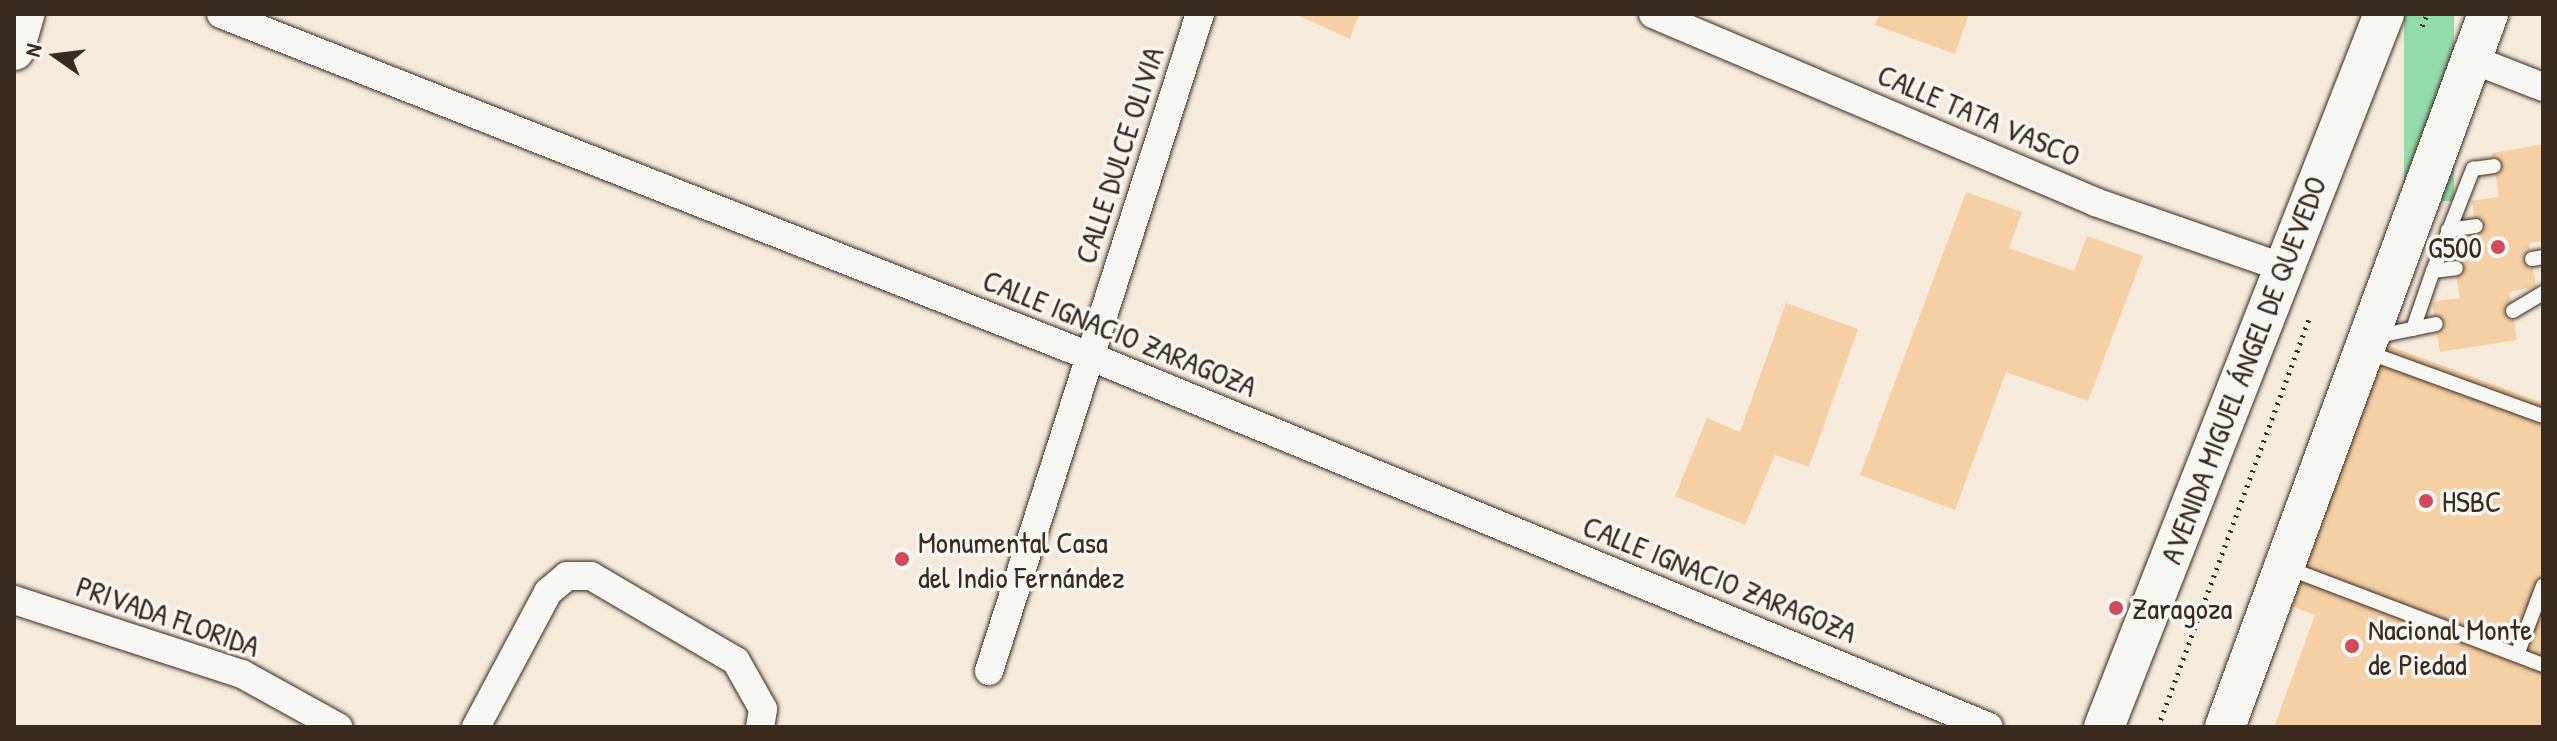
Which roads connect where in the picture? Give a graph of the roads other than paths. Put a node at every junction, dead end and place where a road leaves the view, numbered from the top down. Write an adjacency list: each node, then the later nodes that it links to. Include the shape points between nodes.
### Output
1 (24, 14): 7 (main road)
2 (221, 14): 21 (street, CALLE IGNACIO ZARAGOZA)
3 (1200, 14): 21 (street, CALLE DULCE OLIVIA)
4 (1653, 14): 13 (street, CALLE TATA VASCO, via 2095,202)
5 (2384, 14): 13 (main road, AVENIDA MIGUEL ÁNGEL DE QUEVEDO)
6 (2488, 14): 8 (main road)
7 (14, 50)
8 (2471, 59): 9 (street); 20 (main road)
9 (2543, 87)
10 (2494, 166): 12 (lane, via 2473,169)
11 (2476, 226): 12 (lane)
12 (2448, 230): 15 (lane)
13 (2282, 267): 33 (main road, AVENIDA MIGUEL ÁNGEL DE QUEVEDO)
14 (2456, 268): 15 (lane)
15 (2433, 271): 19 (lane)
16 (2543, 293): 17 (lane)
17 (2513, 311)
18 (2436, 324): 19 (lane)
19 (2413, 329): 20 (lane)
20 (2366, 344): 22 (lane); 23 (main road)
21 (1089, 356): 28 (street, CALLE DULCE OLIVIA); 32 (street, CALLE IGNACIO ZARAGOZA)
22 (2543, 416)
23 (2284, 566): 26 (lane); 34 (main road)
24 (2543, 586): 26 (lane)
25 (14, 600): 29 (street, PRIVADA FLORIDA, via 242,674)
26 (2517, 655): 27 (lane)
27 (2543, 665)
28 (989, 671)
29 (338, 727)
30 (476, 727): 31 (street, via 548,592 567,576 591,576 736,661 763,709)
31 (760, 727)
32 (1989, 727)
33 (2104, 727)
34 (2225, 727)

